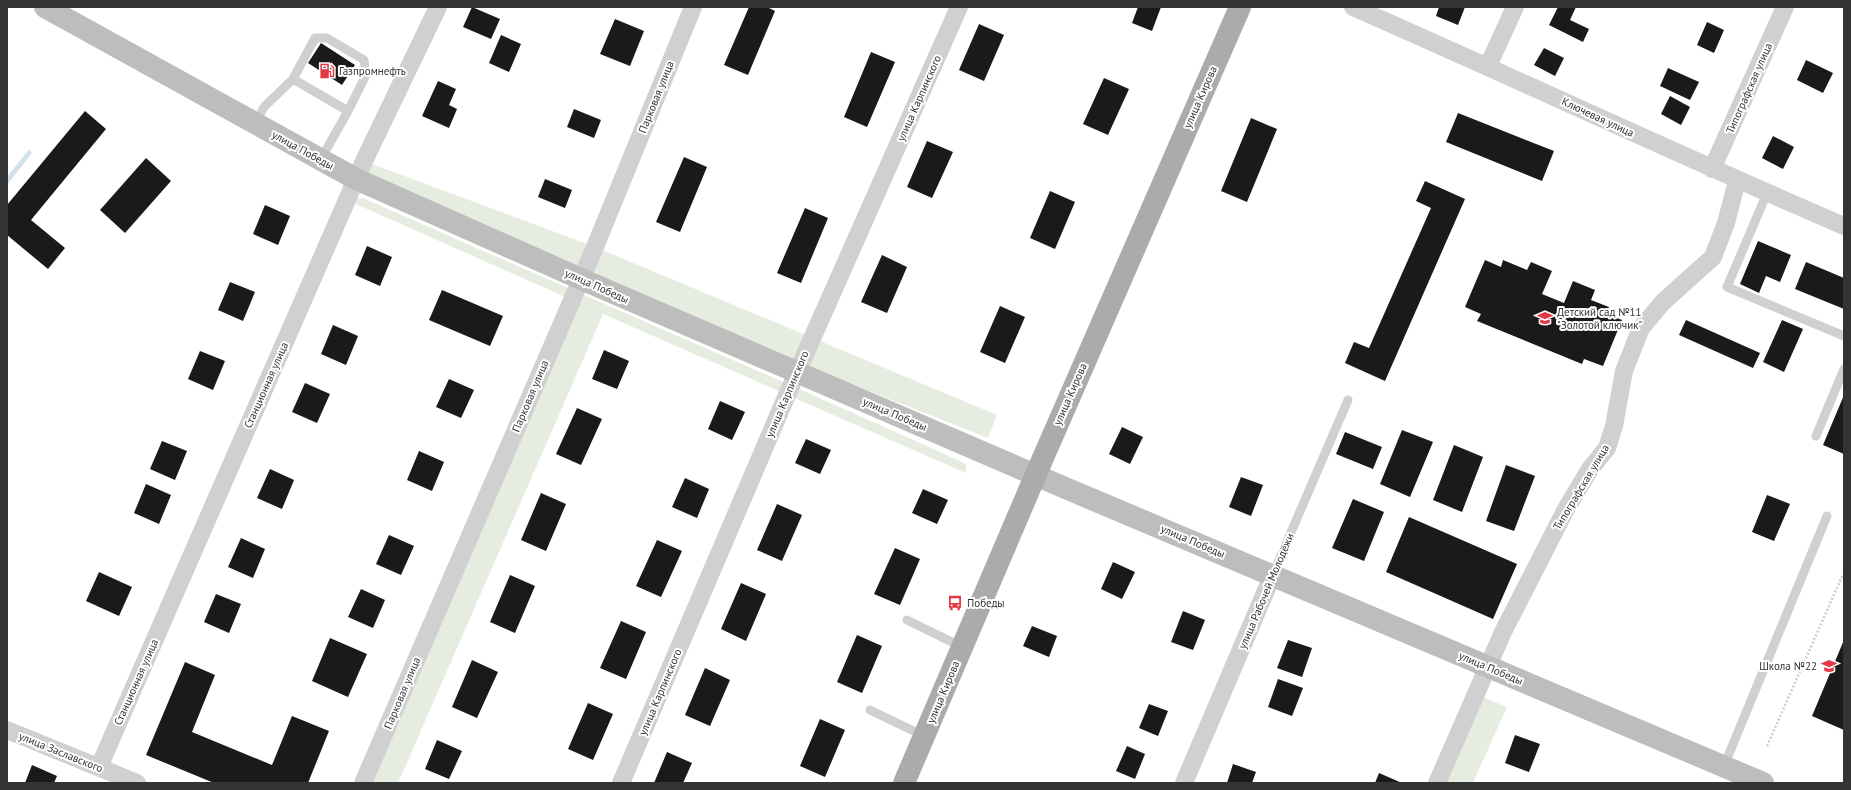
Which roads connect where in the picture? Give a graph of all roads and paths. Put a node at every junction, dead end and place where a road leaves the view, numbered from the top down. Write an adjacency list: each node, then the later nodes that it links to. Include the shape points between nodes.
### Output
1 (45, 7): 12 (main road, улица Победы)
2 (438, 7): 15 (street, Станционная улица)
3 (693, 7): 19 (street, Парковая улица)
4 (959, 7): 22 (street, улица Карпинского)
5 (1240, 7): 25 (main road, улица Кирова)
6 (1353, 7): 9 (street, Ключевая улица)
7 (1515, 7): 9 (street)
8 (1785, 7): 14 (street, Типографская улица)
9 (1488, 66): 14 (street, Ключевая улица)
10 (293, 79): 11 (lane); 11 (lane, via 315,38 327,38 364,60 366,76); 12 (lane, via 264,107)
11 (348, 111): 13 (lane)
12 (255, 124): 13 (main road, улица Победы)
13 (320, 160): 15 (main road, улица Победы)
14 (1712, 170): 16 (street, Ключевая улица)
15 (356, 179): 19 (main road, улица Победы); 37 (street, Станционная улица)
16 (1737, 181): 17 (street, Ключевая улица); 31 (street, Типографская улица, via 1713,257 1663,302 1641,328 1624,371 1614,426 1607,448 1590,469 1566,509)
17 (1767, 193): 18 (street, Ключевая улица); 20 (lane, via 1727,287)
18 (1844, 226)
19 (581, 279): 22 (main road, улица Победы); 40 (street, Парковая улица)
20 (1844, 336)
21 (1844, 369): 24 (lane)
22 (797, 372): 25 (main road, улица Победы); 41 (street, улица Карпинского)
23 (1348, 400): 28 (lane, улица Рабочей Молодёжи)
24 (1816, 436)
25 (1036, 474): 28 (main road, улица Победы); 30 (main road, улица Кирова)
26 (1827, 516): 36 (lane)
27 (1844, 572): 35 (path)
28 (1273, 574): 31 (main road, улица Победы); 43 (street, улица Рабочей Молодёжи)
29 (906, 620): 30 (lane)
30 (962, 647): 34 (main road, улица Кирова)
31 (1488, 666): 36 (main road, улица Победы); 44 (street, Типографская улица)
32 (870, 710): 34 (lane)
33 (7, 730): 37 (street, улица Заславского)
34 (924, 736): 42 (main road, улица Кирова)
35 (1767, 746)
36 (1724, 766): 38 (main road, улица Победы)
37 (99, 767): 39 (street, улица Заславского)
38 (1752, 781)
39 (137, 783)
40 (363, 783)
41 (621, 783)
42 (904, 783)
43 (1184, 783)
44 (1437, 783)

